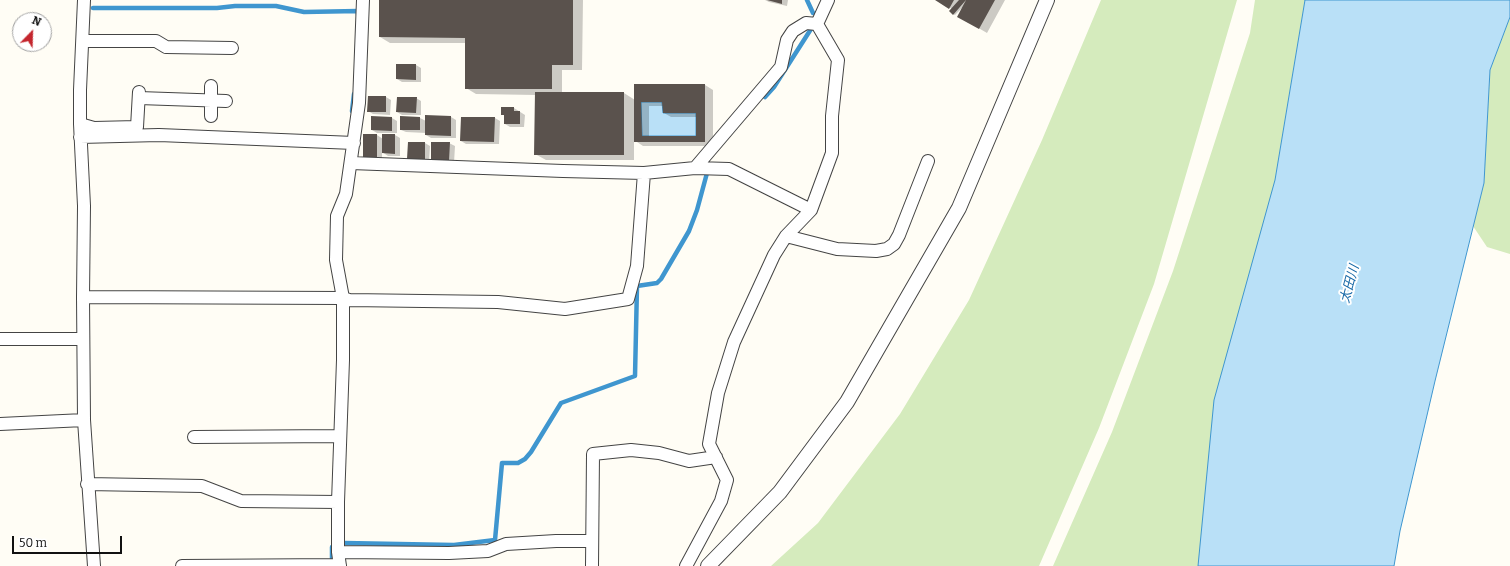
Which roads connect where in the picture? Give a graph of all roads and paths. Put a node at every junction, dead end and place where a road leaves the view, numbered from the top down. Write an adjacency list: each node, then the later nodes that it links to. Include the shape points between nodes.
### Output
1 (84, 0): 6 (street)
2 (363, 0): 14 (street, via 359,103)
3 (828, 0): 5 (street)
4 (1048, 0): 39 (street, via 959,208 847,402 780,492)
5 (817, 24): 17 (street, via 806,22 793,31 787,40 780,67); 19 (street, via 838,60 832,116 832,153)
6 (83, 41): 7 (street, via 156,41 166,47); 12 (street)
7 (232, 48)
8 (211, 86): 9 (street)
9 (211, 100): 10 (street); 11 (street); 12 (street, via 139,95 137,127 94,128)
10 (226, 101)
11 (211, 116)
12 (80, 124): 13 (street)
13 (80, 136): 14 (street, via 159,135); 21 (street, via 84,206)
14 (354, 143): 16 (street)
15 (928, 161): 20 (street, via 899,235 894,244 887,249 837,249)
16 (351, 163): 18 (street); 22 (street, via 346,194 337,216 336,260)
17 (694, 168): 18 (street); 19 (street, via 728,169)
18 (644, 173): 22 (street, via 637,266 628,299 565,309 498,302)
19 (811, 210): 20 (street)
20 (786, 236): 29 (street, via 774,255 734,342 718,393 709,444)
21 (83, 297): 22 (street); 24 (street)
22 (343, 298): 27 (street)
23 (0, 339): 24 (street)
24 (83, 339): 25 (street)
25 (84, 420): 26 (street); 30 (street)
26 (0, 424)
27 (340, 436): 28 (street); 31 (street)
28 (194, 437)
29 (716, 457): 32 (street, via 689,461 659,453 631,450 593,454); 38 (street, via 727,480 721,501)
30 (87, 484): 31 (street, via 202,486 241,500); 34 (street)
31 (338, 502): 33 (street)
32 (592, 542): 33 (street, via 506,544 488,551 449,553); 37 (street)
33 (338, 552): 36 (street)
34 (94, 566)
35 (182, 566): 36 (street)
36 (340, 566)
37 (592, 566)
38 (686, 566)
39 (708, 566)

